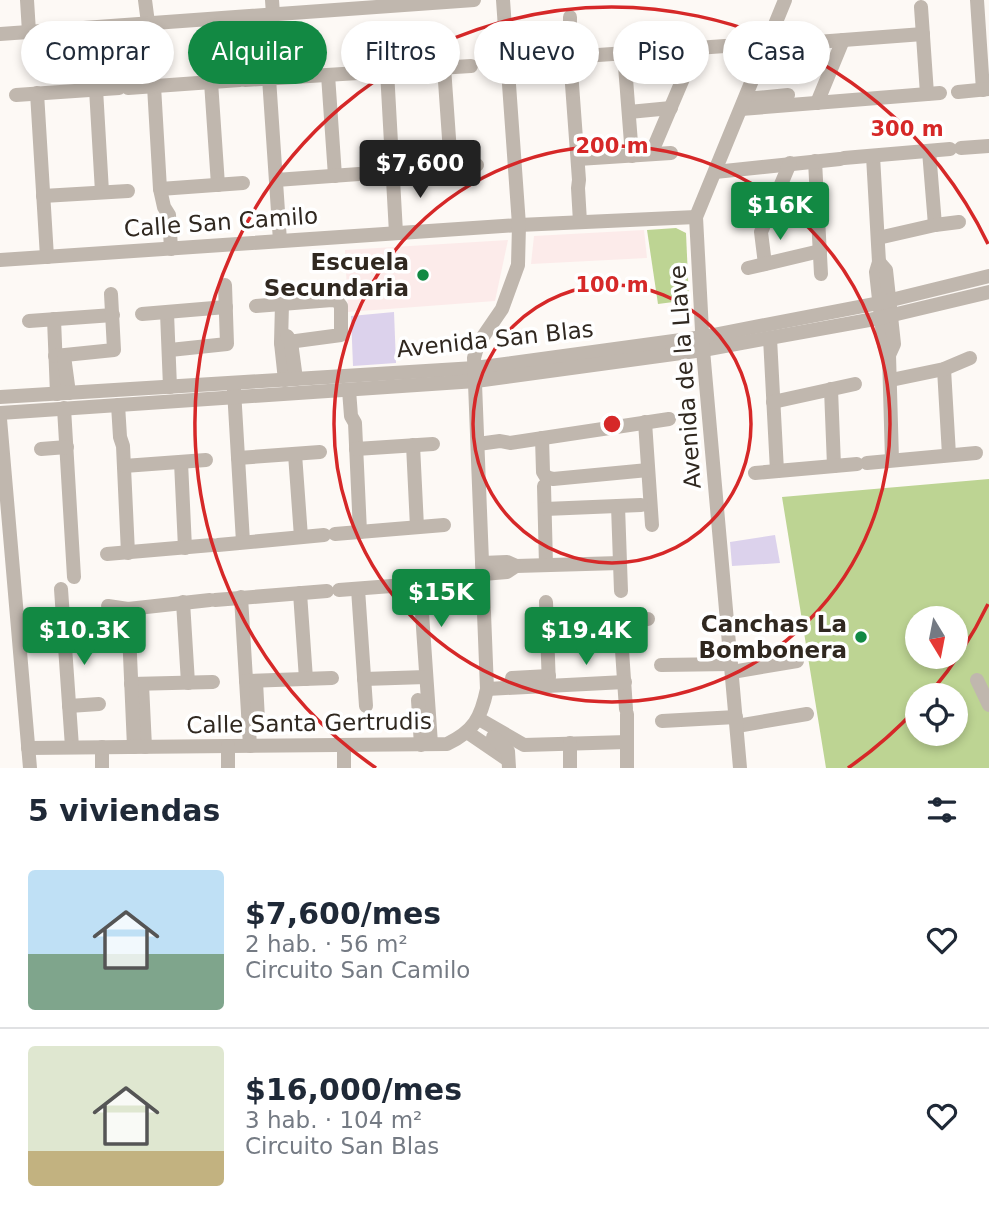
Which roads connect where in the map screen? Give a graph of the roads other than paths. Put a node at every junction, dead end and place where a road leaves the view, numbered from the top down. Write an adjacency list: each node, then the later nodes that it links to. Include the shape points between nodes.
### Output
1 (27, 0): 14 (street)
2 (35, 0): 15 (street)
3 (145, 0): 16 (street)
4 (155, 0): 17 (street)
5 (474, 0): 10 (street)
6 (503, 0): 73 (street)
7 (785, 0): 45 (street, Avenida de la Llave)
8 (977, 0): 20 (street)
9 (986, 0): 20 (street)
10 (384, 3): 11 (street)
11 (268, 7): 18 (street)
12 (921, 7): 23 (street)
13 (570, 17): 19 (street)
14 (31, 21)
15 (34, 21)
16 (151, 21)
17 (152, 21)
18 (166, 21)
19 (570, 21)
20 (985, 30): 40 (street)
21 (21, 33): 22 (street)
22 (0, 34)
23 (923, 34): 24 (street); 44 (street, via 933,94)
24 (843, 40): 25 (street); 44 (street)
25 (830, 42)
26 (460, 66): 27 (street)
27 (471, 66)
28 (341, 74): 29 (street)
29 (328, 75): 62 (street)
30 (188, 84): 38 (street)
31 (211, 84): 65 (street)
32 (270, 84): 63 (street)
33 (388, 84): 60 (street)
34 (445, 84): 58 (street)
35 (572, 84): 54 (street)
36 (627, 84): 47 (street)
37 (681, 84): 46 (street)
38 (153, 86): 39 (street); 66 (street)
39 (96, 89): 42 (street); 68 (street)
40 (986, 90): 41 (street)
41 (958, 92)
42 (37, 93): 43 (street); 69 (street)
43 (16, 94)
44 (819, 98): 45 (street)
45 (743, 104): 59 (street, Avenida de la Llave)
46 (671, 108): 47 (street); 51 (street)
47 (629, 112): 52 (street)
48 (989, 150): 49 (street)
49 (929, 151): 53 (street); 74 (street)
50 (671, 153): 51 (street)
51 (652, 155): 52 (street)
52 (632, 156): 54 (street)
53 (873, 156): 55 (street); 76 (street)
54 (578, 159): 71 (street, via 579,180 587,187)
55 (815, 161): 56 (street); 79 (street)
56 (790, 163): 59 (street, via 757,169); 82 (street, via 761,232)
57 (477, 165): 58 (street)
58 (452, 167): 60 (street)
59 (716, 168): 70 (street, Avenida de la Llave)
60 (396, 171): 75 (street)
61 (359, 174): 62 (street)
62 (335, 176): 63 (street)
63 (280, 180): 77 (street)
64 (243, 183): 65 (street)
65 (218, 185): 66 (street)
66 (160, 189): 78 (street, via 169,215)
67 (128, 191): 68 (street)
68 (102, 192): 69 (street)
69 (47, 195): 80 (street)
70 (696, 217): 71 (street, Calle San Camilo); 101 (street, Avenida de la Llave)
71 (585, 222): 73 (street, Calle San Camilo)
72 (959, 222): 74 (street)
73 (519, 225): 75 (street, Calle San Camilo); 106 (street, via 518,265 502,309 478,344)
74 (935, 225): 76 (street)
75 (400, 233): 77 (street, Calle San Camilo)
76 (878, 238): 89 (street, via 879,262 886,270)
77 (284, 241): 78 (street, Calle San Camilo)
78 (168, 249): 80 (street, Calle San Camilo)
79 (820, 251): 82 (street); 84 (street)
80 (51, 257): 81 (street, Calle San Camilo)
81 (0, 260)
82 (765, 264): 83 (street)
83 (748, 268)
84 (821, 274)
85 (989, 276): 89 (street, Avenida San Blas)
86 (225, 285): 92 (street)
87 (989, 292): 96 (street, Avenida San Blas)
88 (111, 294): 95 (street)
89 (884, 302): 96 (street); 101 (street, Avenida San Blas)
90 (282, 304): 91 (street); 99 (street); 99 (street, via 332,300 341,306 341,335)
91 (257, 306)
92 (226, 307): 93 (street); 102 (street, via 227,344)
93 (167, 313): 94 (street); 102 (street)
94 (142, 314)
95 (113, 315): 97 (street); 103 (street, via 114,350)
96 (885, 317): 100 (street, Avenida San Blas); 108 (street, via 884,345)
97 (54, 319): 98 (street); 103 (street)
98 (29, 321)
99 (285, 338): 107 (street)
100 (771, 338): 101 (street, Avenida San Blas); 116 (street)
101 (703, 344): 106 (street, Avenida San Blas); 176 (street, Avenida de la Llave)
102 (174, 350): 110 (street)
103 (60, 356): 114 (street)
104 (970, 358): 105 (street)
105 (944, 369): 108 (street); 133 (street)
106 (475, 375): 107 (street, Avenida San Blas); 111 (street, Avenida San Blas); 127 (street)
107 (290, 379): 113 (street, Avenida San Blas)
108 (891, 380): 136 (street)
109 (855, 384): 112 (street)
110 (176, 386): 113 (street, Avenida San Blas); 114 (street, Avenida San Blas)
111 (354, 389): 113 (street, Avenida San Blas); 129 (street, via 351,416)
112 (831, 389): 116 (street); 139 (street)
113 (237, 390): 117 (street, Avenida San Blas); 134 (street)
114 (63, 393): 115 (street, Avenida San Blas)
115 (0, 397)
116 (774, 402): 141 (street)
117 (123, 405): 118 (street, Avenida San Blas); 138 (street, via 120,438)
118 (65, 408): 119 (street, Avenida San Blas); 126 (street)
119 (0, 413)
120 (0, 419): 206 (street)
121 (669, 419): 122 (street)
122 (646, 422): 123 (street); 140 (street)
123 (542, 438): 127 (street, via 510,443 501,450); 140 (street, via 546,477)
124 (433, 444): 125 (street)
125 (413, 445): 129 (street); 149 (street)
126 (67, 447): 128 (street); 159 (street)
127 (478, 448): 158 (street)
128 (41, 449)
129 (356, 449): 150 (street)
130 (320, 452): 132 (street)
131 (982, 452): 133 (street)
132 (295, 454): 134 (street); 151 (street)
133 (949, 455): 136 (street)
134 (242, 458): 152 (street)
135 (206, 460): 137 (street)
136 (892, 460): 139 (street)
137 (181, 462): 138 (street); 153 (street)
138 (124, 466): 154 (street)
139 (834, 466): 141 (street)
140 (648, 470): 148 (street)
141 (777, 471): 142 (street)
142 (755, 473)
143 (544, 486): 146 (street)
144 (640, 505): 145 (street)
145 (618, 506): 146 (street); 156 (street)
146 (545, 509): 157 (street)
147 (444, 525): 149 (street)
148 (652, 525)
149 (416, 527): 150 (street)
150 (360, 532): 151 (street)
151 (301, 537): 152 (street)
152 (243, 542): 153 (street)
153 (185, 548): 154 (street)
154 (128, 552): 155 (street)
155 (107, 554)
156 (620, 563): 157 (street); 164 (street)
157 (546, 565): 158 (street, via 516,566 507,572)
158 (483, 568): 188 (street)
159 (74, 577)
160 (444, 582): 161 (street)
161 (420, 584): 163 (street); 177 (street)
162 (61, 589): 191 (street)
163 (358, 589): 165 (street); 180 (street)
164 (621, 591)
165 (300, 593): 166 (street); 179 (street)
166 (241, 597): 167 (street); 182 (street)
167 (183, 602): 170 (street); 186 (street)
168 (546, 602): 173 (street)
169 (108, 606): 170 (street)
170 (128, 609): 187 (street)
171 (648, 619): 172 (street)
172 (620, 621): 173 (street); 185 (street)
173 (547, 626): 183 (street)
174 (797, 662): 176 (street)
175 (661, 665): 176 (street)
176 (732, 668): 196 (street, Avenida de la Llave)
177 (422, 677): 180 (street); 200 (street)
178 (331, 678): 179 (street)
179 (306, 679): 182 (street)
180 (365, 679): 192 (street)
181 (977, 680): 190 (street)
182 (251, 681): 202 (street)
183 (549, 681): 185 (street); 188 (street)
184 (213, 682): 186 (street)
185 (625, 682): 197 (street)
186 (188, 683): 187 (street)
187 (136, 684): 205 (street)
188 (487, 685): 195 (street)
189 (99, 704): 191 (street)
190 (989, 705)
191 (69, 706): 203 (street)
192 (366, 706)
193 (807, 714): 196 (street)
194 (663, 721): 196 (street)
195 (476, 722): 198 (street, via 534,743); 200 (street, Calle Santa Gertrudis, via 447,744); 207 (street)
196 (736, 722): 217 (street, Avenida de la Llave)
197 (627, 742): 198 (street); 216 (street)
198 (570, 743): 215 (street)
199 (340, 745): 200 (street, Calle Santa Gertrudis); 202 (street, Calle Santa Gertrudis); 213 (street); 214 (street)
200 (426, 745)
201 (224, 746): 202 (street, Calle Santa Gertrudis); 205 (street, Calle Santa Gertrudis); 211 (street); 212 (street)
202 (254, 746)
203 (72, 747): 204 (street, Calle Santa Gertrudis); 206 (street, Calle Santa Gertrudis)
204 (106, 747): 205 (street, Calle Santa Gertrudis); 209 (street); 210 (street)
205 (140, 747)
206 (28, 748): 208 (street)
207 (508, 764)
208 (30, 768)
209 (102, 768)
210 (111, 768)
211 (219, 768)
212 (228, 768)
213 (335, 768)
214 (344, 768)
215 (570, 768)
216 (627, 768)
217 (740, 768)

